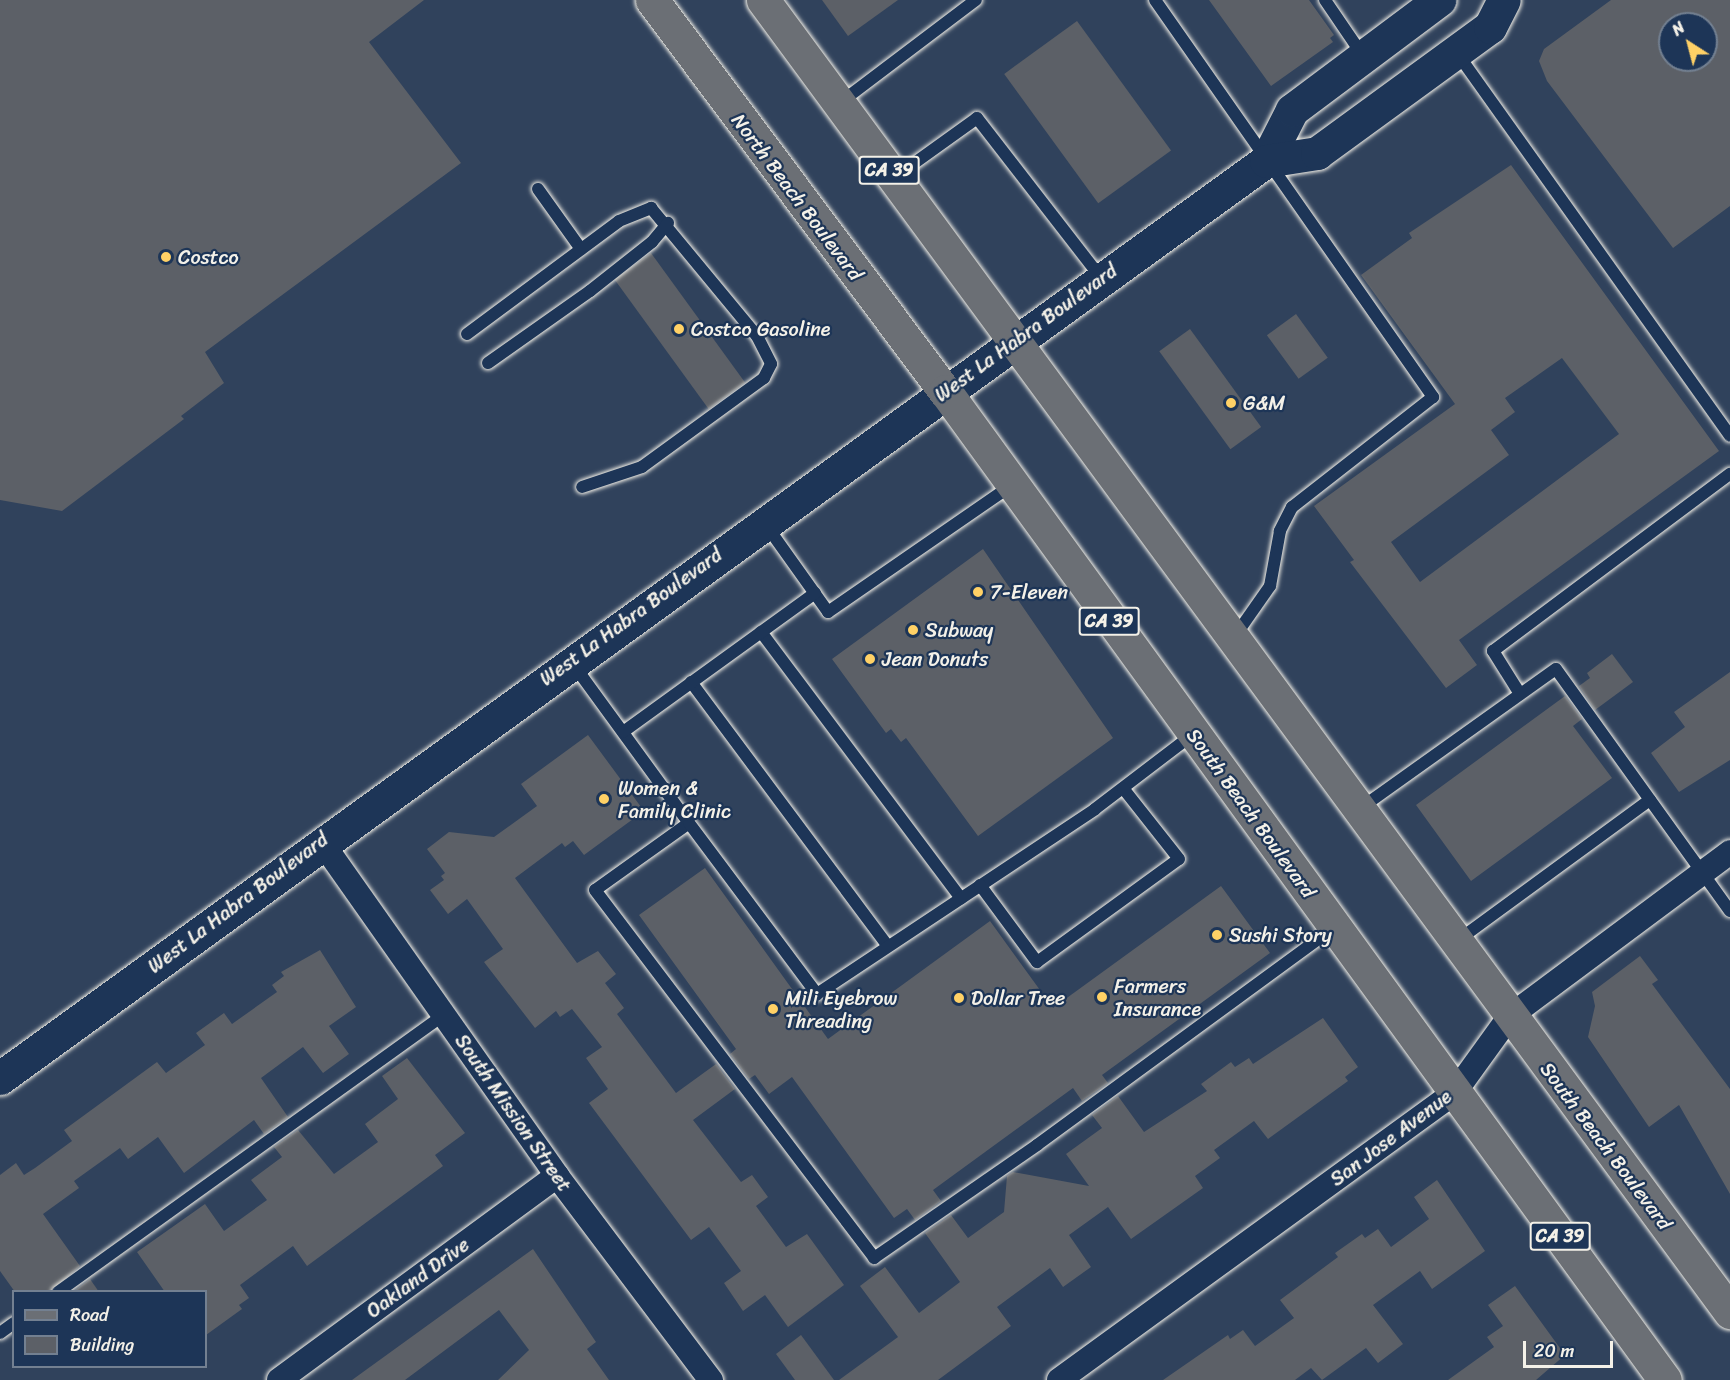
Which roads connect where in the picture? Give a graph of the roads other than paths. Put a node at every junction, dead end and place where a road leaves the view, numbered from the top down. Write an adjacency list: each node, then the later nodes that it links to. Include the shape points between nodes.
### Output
1 (652, 0): 20 (main road, North Beach Boulevard / CA 39)
2 (763, 0): 10 (main road, CA 39)
3 (976, 0): 10 (lane)
4 (1155, 0): 11 (lane)
5 (1325, 0): 9 (lane)
6 (1439, 0): 9 (main road, West La Habra Boulevard)
7 (1504, 0): 8 (main road, West La Habra Boulevard, via 1490,27)
8 (1456, 52): 11 (main road, West La Habra Boulevard, via 1317,153); 21 (lane)
9 (1364, 56): 11 (main road, West La Habra Boulevard, via 1292,110)
10 (840, 103): 12 (main road, CA 39)
11 (1266, 161): 16 (main road, West La Habra Boulevard); 28 (lane, via 1433,398 1292,507 1280,531 1270,586)
12 (894, 177): 16 (lane, via 977,118); 18 (main road, CA 39)
13 (538, 189): 15 (lane)
14 (668, 223): 15 (lane, via 651,208 639,210); 19 (lane, via 652,242 590,291); 24 (lane, via 757,336 771,364 764,378 642,467)
15 (581, 249): 17 (lane)
16 (1102, 279): 18 (main road, West La Habra Boulevard)
17 (467, 334)
18 (1014, 341): 20 (main road, West La Habra Boulevard); 28 (main road, South Beach Boulevard / CA 39)
19 (488, 363)
20 (945, 391): 23 (main road, South Beach Boulevard / CA 39); 25 (main road, West La Habra Boulevard)
21 (1730, 436)
22 (1730, 474): 31 (lane, via 1493,651)
23 (1011, 485): 26 (lane, via 828,612); 33 (main road, South Beach Boulevard / CA 39)
24 (582, 487)
25 (763, 522): 26 (lane); 29 (main road, West La Habra Boulevard)
26 (815, 593): 27 (lane)
27 (761, 632): 30 (lane); 42 (lane)
28 (1234, 637): 36 (main road, South Beach Boulevard / CA 39)
29 (571, 661): 32 (lane); 38 (main road, West La Habra Boulevard)
30 (691, 682): 32 (lane); 46 (lane)
31 (1520, 694): 35 (lane, via 1556,669); 36 (lane)
32 (622, 732): 37 (lane)
33 (1193, 734): 34 (lane); 44 (main road, South Beach Boulevard / CA 39)
34 (1123, 788): 41 (lane); 41 (lane, via 1179,859 1037,962)
35 (1650, 800): 40 (lane); 45 (lane)
36 (1360, 808): 45 (main road, South Beach Boulevard / CA 39)
37 (689, 823): 44 (lane, via 595,890 874,1258 1037,1145); 46 (lane, via 817,994)
38 (321, 841): 47 (street, South Mission Street); 49 (main road, West La Habra Boulevard)
39 (1730, 852): 40 (street, San Jose Avenue)
40 (1702, 872): 43 (lane); 48 (street, San Jose Avenue)
41 (980, 885): 42 (lane)
42 (961, 898): 46 (lane)
43 (1730, 911)
44 (1335, 927): 50 (main road, South Beach Boulevard / CA 39)
45 (1456, 942): 48 (main road, South Beach Boulevard / CA 39)
46 (888, 946)
47 (444, 1016): 51 (street, South Mission Street); 52 (lane)
48 (1509, 1017): 50 (street, San Jose Avenue); 53 (main road, South Beach Boulevard / CA 39)
49 (0, 1078)
50 (1455, 1092): 56 (street, San Jose Avenue); 57 (main road, South Beach Boulevard / CA 39)
51 (556, 1176): 54 (street, Oakland Drive); 55 (street, South Mission Street)
52 (61, 1290)
53 (1730, 1312)
54 (279, 1380)
55 (711, 1380)
56 (1059, 1380)
57 (1665, 1380)

